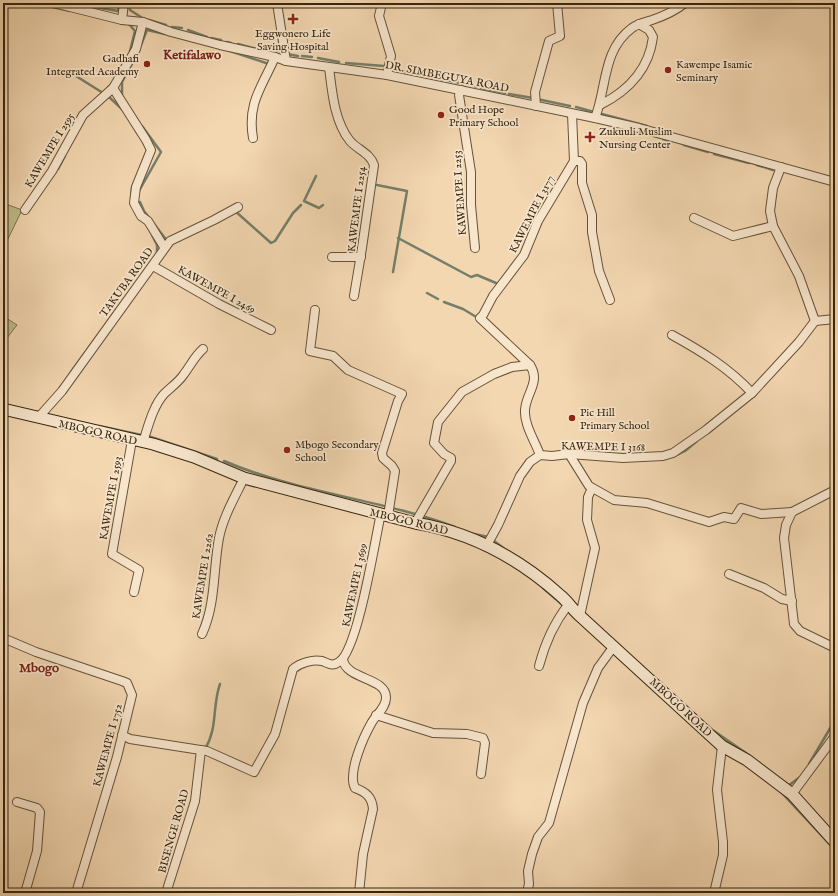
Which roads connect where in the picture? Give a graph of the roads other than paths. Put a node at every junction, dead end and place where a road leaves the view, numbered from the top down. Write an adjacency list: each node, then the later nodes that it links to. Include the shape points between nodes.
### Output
1 (54, 3): 7 (street, DR. SIMBEGUYA ROAD)
2 (124, 3): 7 (street)
3 (277, 3): 11 (street)
4 (382, 3): 13 (street, via 379,16 391,56)
5 (557, 3): 17 (street, via 560,36 549,42 535,92)
6 (685, 3): 9 (street, via 669,14)
7 (122, 20): 8 (street, DR. SIMBEGUYA ROAD)
8 (144, 22): 10 (street, DR. SIMBEGUYA ROAD, via 220,46); 14 (street, via 136,49)
9 (639, 24): 16 (street, via 626,34 608,62); 16 (street, via 649,30 653,37 647,63 639,75 610,100)
10 (275, 57): 11 (street, DR. SIMBEGUYA ROAD); 20 (street, via 254,100)
11 (286, 61): 12 (street, DR. SIMBEGUYA ROAD)
12 (330, 67): 13 (street, DR. SIMBEGUYA ROAD); 31 (street, KAWEMPE I 2254, via 333,97 340,123 350,140 370,157 374,165)
13 (387, 75): 15 (street, DR. SIMBEGUYA ROAD)
14 (113, 88): 25 (street, KAWEMPE I 2595, via 83,115 52,171); 28 (street, TAKUBA ROAD, via 151,150 136,186 134,203)
15 (461, 90): 17 (street, DR. SIMBEGUYA ROAD); 29 (street, KAWEMPE I 2253, via 459,95 471,172)
16 (600, 105): 19 (street)
17 (536, 106): 18 (street, DR. SIMBEGUYA ROAD)
18 (572, 114): 19 (street, DR. SIMBEGUYA ROAD); 21 (street)
19 (595, 118): 22 (street, DR. SIMBEGUYA ROAD)
20 (254, 138)
21 (574, 161): 34 (street, via 582,164 582,183 592,215 592,232 599,271); 41 (street, KAWEMPE I 3177, via 538,221 524,255 480,318)
22 (781, 167): 23 (street, DR. SIMBEGUYA ROAD); 27 (street, via 770,211)
23 (835, 182)
24 (238, 206): 28 (street, via 170,241)
25 (25, 210)
26 (694, 218): 27 (street, via 734,236)
27 (773, 226): 37 (street, via 799,276)
28 (164, 247): 32 (street, TAKUBA ROAD)
29 (474, 248)
30 (332, 257): 31 (street)
31 (361, 257): 33 (street, KAWEMPE I 2254)
32 (153, 266): 38 (street, KAWEMPE I 2469); 44 (street, TAKUBA ROAD, via 62,391)
33 (354, 296)
34 (610, 300)
35 (315, 310): 53 (street, KAWEMPE I 3699, via 310,351 333,356 348,370 402,394 382,453 383,458 395,471)
36 (835, 319): 37 (street)
37 (814, 321): 42 (street, KAWEMPE I 3168, via 799,342)
38 (271, 330)
39 (672, 335): 42 (street, via 705,353 732,373)
40 (203, 349): 46 (street, via 193,358 184,375 164,393)
41 (530, 365): 48 (street, via 535,375 535,383 526,404 525,414); 54 (street, via 512,367 468,388 459,395 438,422 434,443 451,458 451,461)
42 (752, 393): 47 (street, KAWEMPE I 3168, via 673,453 623,458)
43 (3, 409): 44 (street, MBOGO ROAD)
44 (38, 418): 45 (street, MBOGO ROAD)
45 (132, 440): 46 (street, MBOGO ROAD); 57 (street, KAWEMPE I 2593, via 112,554 139,570)
46 (143, 442): 49 (street, MBOGO ROAD, via 194,457)
47 (569, 454): 48 (street, KAWEMPE I 3168); 50 (street)
48 (540, 455): 55 (street, via 530,462 520,476)
49 (244, 478): 53 (street, MBOGO ROAD); 61 (street, KAWEMPE I 2262, via 222,528 212,604)
50 (592, 488): 52 (street, via 614,500 647,504 709,522 724,517 734,519 741,508 761,514); 60 (street, via 588,497 587,520 595,548)
51 (835, 490): 52 (street)
52 (792, 512): 58 (street, via 784,538)
53 (384, 515): 54 (street, MBOGO ROAD); 65 (street, KAWEMPE I 3699, via 359,623)
54 (415, 523): 55 (street, MBOGO ROAD, via 439,527)
55 (487, 545): 59 (street, MBOGO ROAD, via 535,575 563,598)
56 (729, 574): 58 (street, via 764,588 782,599)
57 (134, 592)
58 (792, 601): 64 (street, via 794,624 797,629)
59 (567, 607): 60 (street, MBOGO ROAD); 66 (street, via 552,630)
60 (580, 616): 63 (street, MBOGO ROAD)
61 (202, 634)
62 (3, 638): 68 (street, KAWEMPE I 1752, via 127,683 132,695)
63 (614, 646): 70 (street, MBOGO ROAD); 80 (street, via 601,664 586,694 549,823 538,837 532,854 527,877 527,892)
64 (835, 648)
65 (343, 659): 67 (street, via 349,670 377,684 386,694 385,705); 71 (street, via 329,665 321,661 302,663 293,669 275,734 254,772)
66 (539, 666)
67 (376, 715): 72 (street, via 433,733 467,734 483,738 485,743); 79 (street, via 352,772 352,783 355,788 366,792 373,809 363,854)
68 (122, 735): 71 (street, via 130,740); 77 (street, KAWEMPE I 1752)
69 (835, 736): 73 (street)
70 (722, 746): 73 (street, MBOGO ROAD, via 747,760); 81 (street, via 717,790 723,855)
71 (201, 750): 78 (street, BISENGE ROAD, via 195,801)
72 (481, 774)
73 (792, 794): 75 (street, MBOGO ROAD)
74 (17, 802): 76 (street, via 37,808 40,812 37,851)
75 (835, 842)
76 (25, 893)
77 (76, 893)
78 (166, 893)
79 (359, 893)
80 (530, 893)
81 (714, 893)

